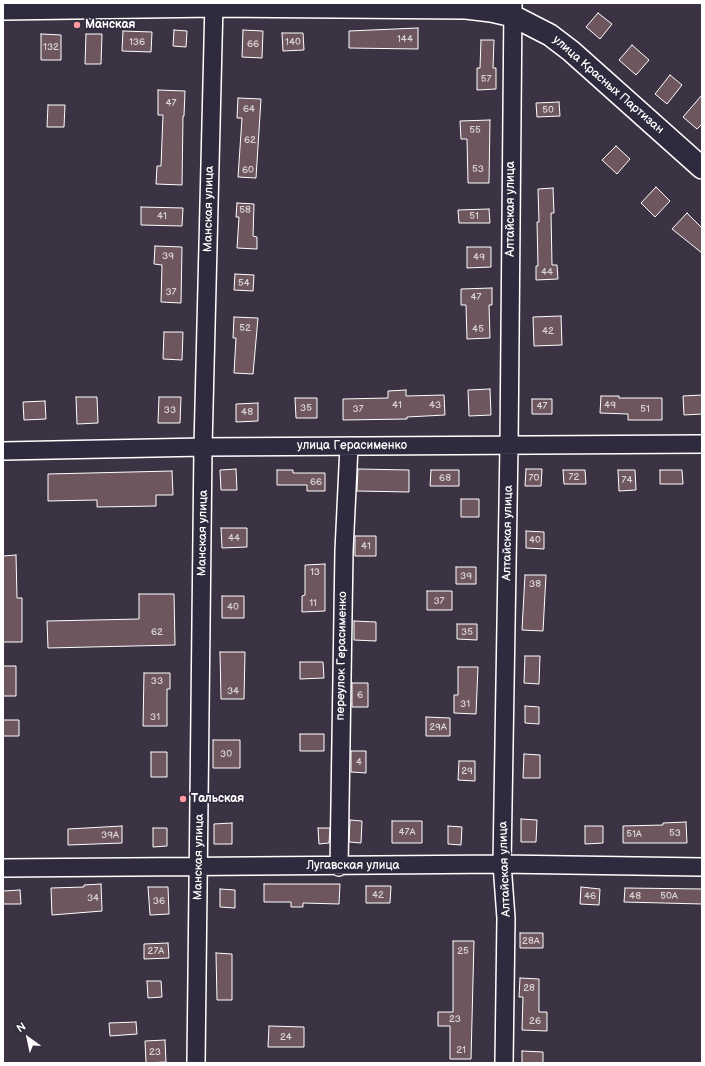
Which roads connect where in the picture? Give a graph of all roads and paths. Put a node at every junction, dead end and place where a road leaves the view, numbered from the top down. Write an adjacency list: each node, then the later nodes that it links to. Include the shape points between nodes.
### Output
1 (214, 4): 2 (main road, улица Красных Партизан); 3 (main road, улица Красных Партизан); 8 (street, Манская улица)
2 (3, 9)
3 (513, 9): 4 (main road, улица Красных Партизан, via 571,51); 6 (street, Алтайская улица)
4 (702, 168)
5 (702, 444): 6 (street, улица Герасименко)
6 (510, 445): 7 (street, улица Герасименко); 10 (street, Алтайская улица)
7 (349, 446): 8 (street, улица Герасименко); 12 (street, переулок Герасименко, via 344,551)
8 (203, 447): 9 (street, улица Герасименко); 11 (street, Манская улица)
9 (3, 451)
10 (502, 864): 12 (street, Лугавская улица); 13 (street, Лугавская улица); 16 (street, Алтайская улица, via 506,918)
11 (199, 866): 12 (street, Лугавская улица); 14 (street, Лугавская улица); 15 (street, Манская улица)
12 (339, 867)
13 (702, 867)
14 (3, 868)
15 (196, 1063)
16 (504, 1063)

